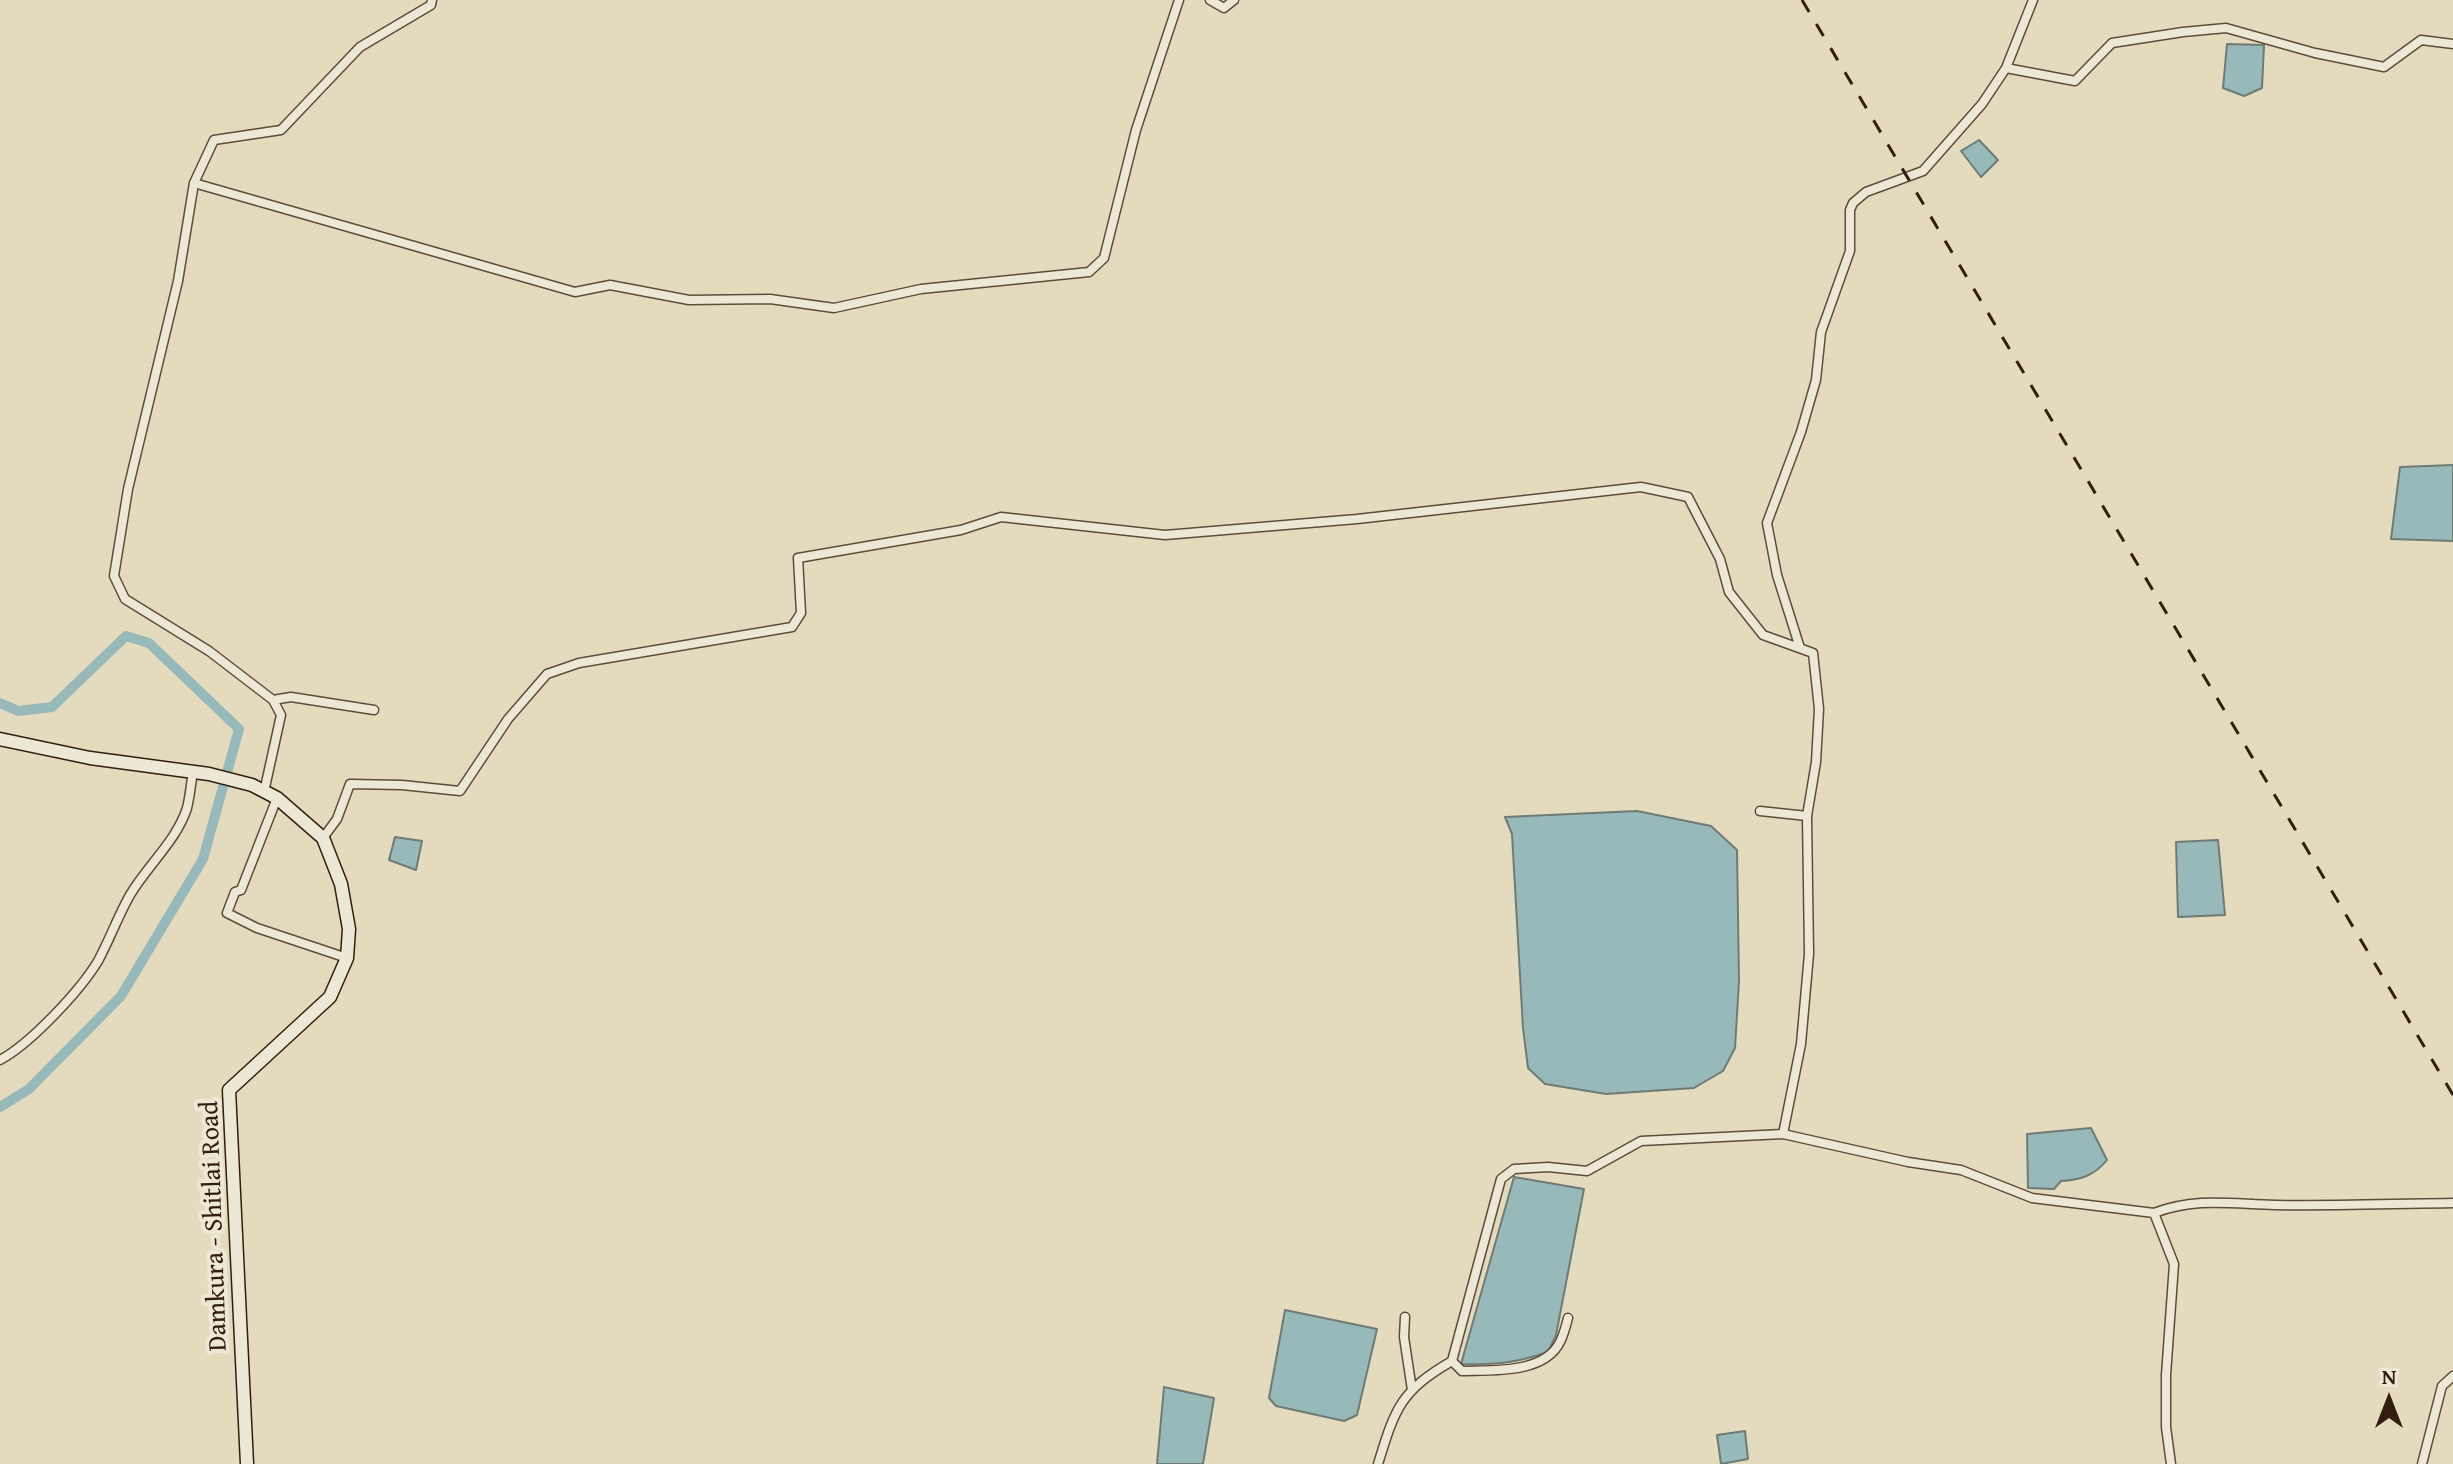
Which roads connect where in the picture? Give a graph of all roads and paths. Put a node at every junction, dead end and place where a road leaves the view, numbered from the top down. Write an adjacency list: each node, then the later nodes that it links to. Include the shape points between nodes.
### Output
1 (432, 0): 8 (street, via 360,47 281,130 214,140)
2 (1179, 0): 8 (street, via 1136,130 1104,258 1089,272 921,289 834,308 770,299 689,300 610,285 575,292)
3 (1210, 0): 4 (street, via 1224,8)
4 (1234, 0)
5 (2033, 0): 7 (street)
6 (2453, 44): 7 (street, via 2421,40 2384,67 2226,28 2112,43 2075,81)
7 (2006, 68): 9 (street, via 1923,171 1866,192 1850,210 1850,251 1821,332 1816,380 1767,523)
8 (194, 183): 10 (street, via 114,576 125,599 209,651)
9 (1800, 648): 17 (street, via 1813,653 1819,709); 18 (street, via 1763,635 1729,592 1720,559 1688,497 1641,487 1165,535 1001,517 961,530 798,558 801,613 792,627 579,663 547,674 508,719 460,791 350,784 337,819)
10 (273, 700): 11 (street, via 291,697); 14 (street, via 281,715)
11 (374, 710)
12 (0, 739): 13 (street, Damkura - Shitlai Road)
13 (193, 772): 14 (street, Damkura - Shitlai Road); 20 (street, via 186,810 128,899 98,961 71,997 17,1051)
14 (264, 792): 15 (street, Damkura - Shitlai Road)
15 (277, 798): 18 (street, Damkura - Shitlai Road); 19 (street, via 227,913)
16 (1760, 811): 17 (street)
17 (1807, 816): 21 (street, via 1809,954 1801,1044)
18 (323, 838): 19 (street, Damkura - Shitlai Road, via 344,899)
19 (347, 958): 29 (street, Damkura - Shitlai Road, via 330,997 229,1090)
20 (0, 1060)
21 (1783, 1134): 23 (street, via 1961,1170 2032,1198); 26 (street, via 1641,1141 1587,1171 1514,1169 1501,1179)
22 (2453, 1203): 23 (street, via 2201,1202)
23 (2154, 1213): 31 (street, via 2174,1264 2166,1375)
24 (1405, 1317): 28 (street)
25 (1568, 1318): 26 (street, via 1559,1344 1544,1360 1508,1369 1462,1371)
26 (1452, 1361): 28 (street)
27 (2453, 1376): 32 (street, via 2442,1386)
28 (1412, 1390): 30 (street, via 1393,1416)
29 (247, 1464)
30 (1378, 1464)
31 (2171, 1464)
32 (2422, 1464)

